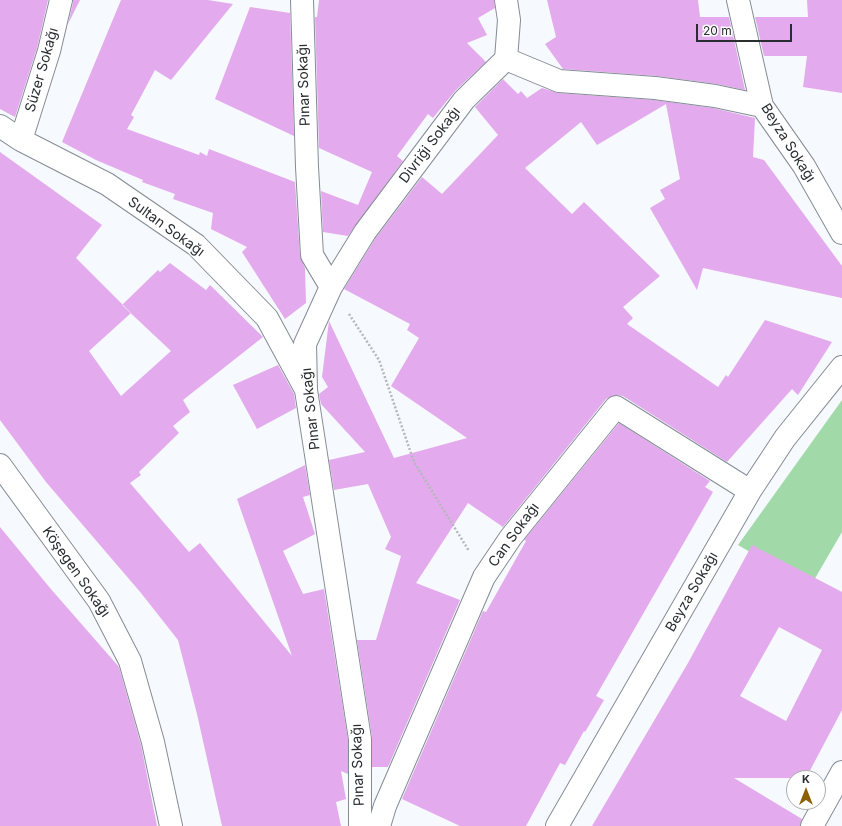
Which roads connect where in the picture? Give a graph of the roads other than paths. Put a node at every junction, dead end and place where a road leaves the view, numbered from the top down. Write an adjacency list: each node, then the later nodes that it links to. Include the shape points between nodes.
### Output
1 (62, 0): 8 (street, Süzer Sokağı)
2 (302, 0): 10 (street, Pınar Sokağı, via 312,255)
3 (506, 0): 5 (street, via 509,20)
4 (738, 0): 6 (street, Beyza Sokağı)
5 (506, 59): 6 (street, via 558,81 655,88 715,96); 10 (street, Divriği Sokağı, via 464,100 364,232)
6 (762, 106): 9 (street, Beyza Sokağı, via 804,166)
7 (0, 126): 8 (street, Sultan Sokağı)
8 (21, 140): 12 (street, Sultan Sokağı, via 107,184 196,245 267,318)
9 (842, 233)
10 (331, 287): 12 (street, Pınar Sokağı, via 305,344)
11 (842, 368): 14 (street, Beyza Sokağı, via 785,438)
12 (306, 390): 17 (street, Pınar Sokağı, via 360,739)
13 (0, 465): 16 (street, Köşegen Sokağı, via 99,601 130,661 153,742)
14 (750, 491): 18 (street, Can Sokağı, via 616,407 511,537 484,577 385,806); 19 (street, Beyza Sokağı)
15 (842, 772): 20 (street)
16 (171, 826)
17 (360, 826)
18 (379, 826)
19 (557, 826)
20 (812, 826)

